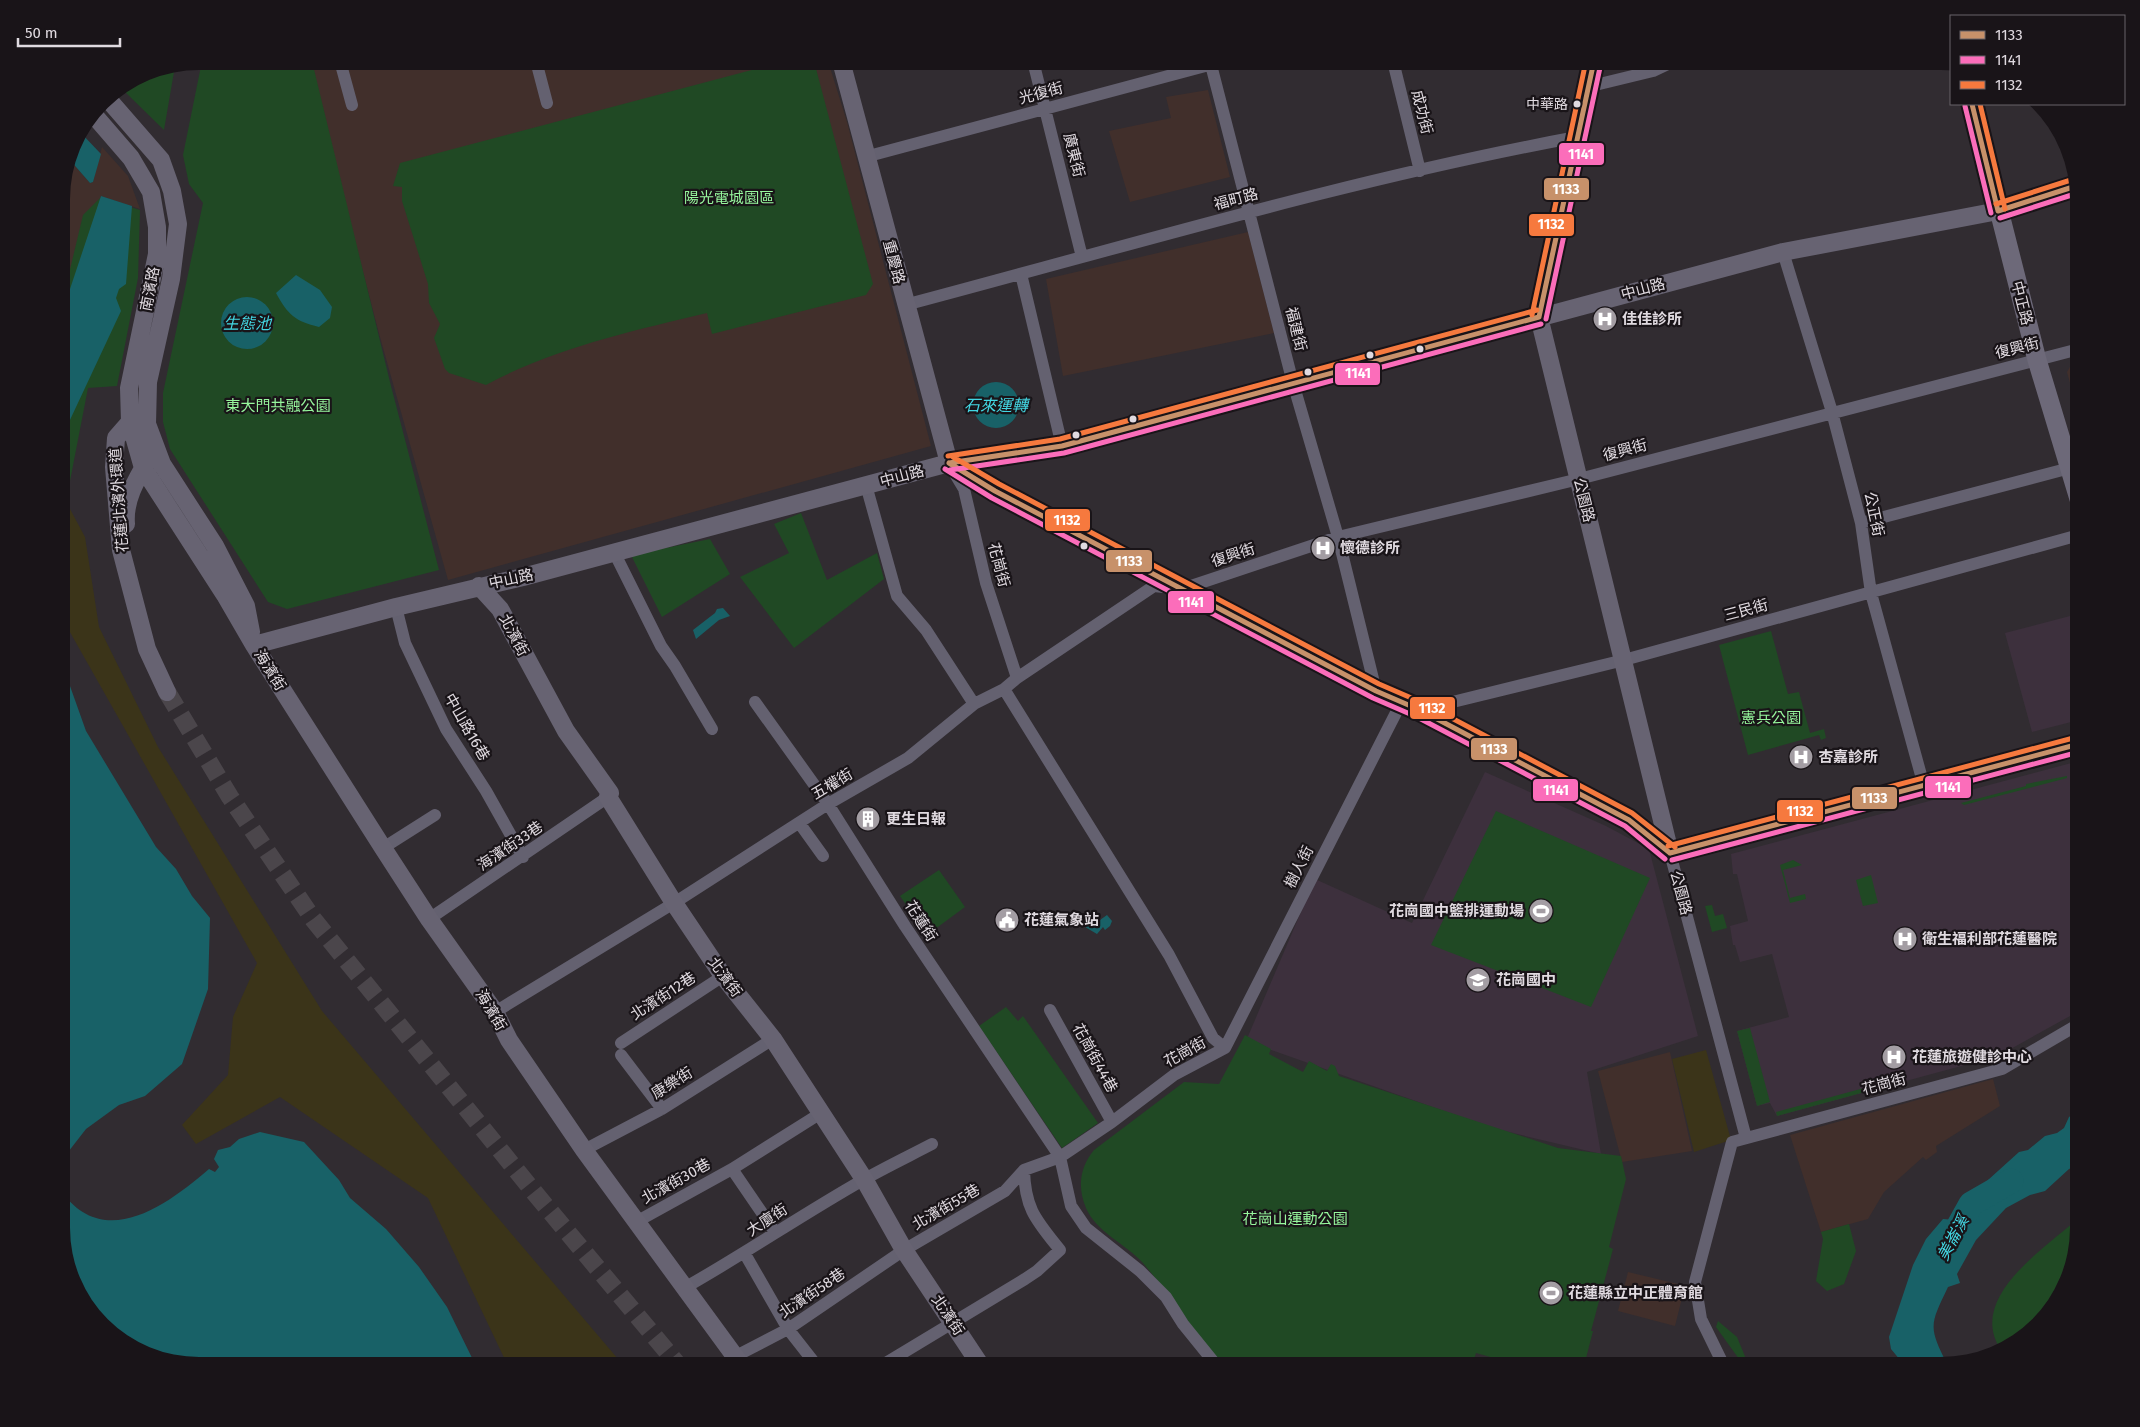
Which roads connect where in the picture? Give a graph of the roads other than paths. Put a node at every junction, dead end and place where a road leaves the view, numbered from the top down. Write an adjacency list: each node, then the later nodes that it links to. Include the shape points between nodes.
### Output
1 (342, 70): 13 (street)
2 (538, 70): 11 (street)
3 (843, 70): 18 (street, 重慶路)
4 (1035, 70): 15 (street, 廣東街)
5 (1180, 70): 15 (street, 光復街)
6 (1209, 70): 22 (street, 福建街)
7 (1395, 70): 19 (street, 成功街)
8 (1592, 70): 10 (street)
9 (1655, 70): 10 (street)
10 (1587, 87): 17 (street)
11 (547, 103)
12 (112, 104): 34 (street, 南濱路, via 161,160 172,191 178,224 171,279 148,382 147,424)
13 (352, 105)
14 (1972, 105): 21 (main road, 中正路)
15 (1046, 109): 18 (street, 光復街); 24 (street, 廣東街)
16 (98, 120): 32 (street, 南濱路, via 131,158 152,192 157,227 157,254 129,388)
17 (1577, 137): 19 (street, 福町路); 27 (street)
18 (866, 157): 26 (street, 重慶路)
19 (1420, 171): 22 (street, 福町路)
20 (2070, 188): 21 (street, 中山路)
21 (1998, 211): 23 (street, 中山路); 29 (main road, 中正路)
22 (1250, 212): 24 (street, 福町路); 30 (street, 福建街)
23 (1783, 252): 27 (street, 中山路); 31 (street, 公正街)
24 (1082, 257): 25 (street, 福町路)
25 (1021, 274): 26 (street, 福町路); 33 (street)
26 (905, 305): 35 (street, 重慶路)
27 (1539, 317): 30 (street, 中山路); 38 (street, 公園路)
28 (2070, 351): 29 (street, 復興街)
29 (2037, 360): 31 (street, 復興街); 36 (main road, 中正路)
30 (1293, 383): 33 (street, 中山路); 41 (street, 福建街)
31 (1832, 412): 38 (street, 復興街); 40 (street, 公正街)
32 (130, 422): 37 (street, 南濱路); 44 (street, 花蓮北濱外環道, via 116,438 114,466 121,550)
33 (1062, 446): 35 (street, 中山路)
34 (155, 449): 37 (street, 花蓮北濱外環道); 49 (street, 海濱街, via 215,546 246,606)
35 (949, 463): 39 (street, 中山路); 46 (street, via 995,491); 51 (street, 花崗街, via 964,489 986,583)
36 (2070, 468): 40 (street)
37 (146, 474): 44 (street, 花蓮北濱外環道, via 132,487 125,512); 49 (street, 海濱街)
38 (1579, 479): 41 (street, 復興街); 50 (street, 公園路)
39 (866, 485): 43 (street, 中山路); 57 (street, via 897,596 926,630)
40 (1861, 523): 47 (street, 公正街)
41 (1338, 537): 46 (street, 復興街); 53 (street, 福建街)
42 (2070, 538): 47 (street, 三民街)
43 (614, 552): 45 (street, 中山路); 59 (street, via 661,646)
44 (129, 582): 54 (street, 花蓮北濱外環道, via 147,649)
45 (480, 586): 48 (street, 中山路); 62 (street, 北濱街, via 500,609 566,732 610,793)
46 (1182, 589): 51 (street, 五權街, via 1154,586); 53 (street)
47 (1871, 593): 50 (street, 三民街); 61 (street, 公正街)
48 (396, 607): 49 (street, 中山路); 69 (street, 中山路16巷, via 405,643 446,729)
49 (254, 644): 66 (street, 海濱街)
50 (1624, 660): 58 (street, 三民街); 67 (street, 公園路)
51 (1017, 678): 52 (street, 五權街)
52 (1004, 689): 57 (street, 五權街); 77 (street, 花崗街, via 1169,955 1213,1038)
53 (1376, 691): 55 (street)
54 (167, 692)
55 (1402, 701): 58 (street); 77 (street, 樹人街)
56 (755, 702): 63 (street, 花蓮街)
57 (974, 704): 63 (street, 五權街, via 908,758)
58 (1420, 710): 67 (street, via 1629,820)
59 (712, 728)
60 (2070, 746): 61 (street)
61 (1924, 786): 67 (street)
62 (608, 797): 69 (street, 海濱街33巷); 70 (street, 北濱街)
63 (828, 804): 65 (street, 五權街); 84 (street, 花蓮街)
64 (435, 815): 66 (street)
65 (800, 824): 68 (street); 70 (street, 五權街)
66 (383, 848): 71 (street, 海濱街)
67 (1670, 853): 81 (street, 公園路)
68 (823, 856)
69 (523, 857): 71 (street, 海濱街33巷)
70 (674, 903): 72 (street, 北濱街); 74 (street, 五權街)
71 (429, 919): 74 (street, 海濱街)
72 (723, 976): 76 (street, 北濱街); 78 (street, 北濱街12巷, via 621,1049)
73 (1050, 1010): 80 (street, 花崗街44巷)
74 (495, 1012): 83 (street, 海濱街, via 509,1040)
75 (2070, 1029): 81 (street, 花崗街, via 2002,1069)
76 (773, 1039): 78 (street, 康樂街); 79 (street, 北濱街)
77 (1225, 1048): 80 (street, 花崗街, via 1174,1075)
78 (662, 1109): 83 (street, 康樂街)
79 (820, 1113): 85 (street, 北濱街30巷); 87 (street, 北濱街)
80 (1112, 1122): 84 (street, 花崗街)
81 (1746, 1138): 101 (street, via 1732,1142 1694,1282 1701,1319)
82 (932, 1144): 87 (street, 大廈街)
83 (584, 1150): 88 (street, 海濱街)
84 (1060, 1157): 86 (street, 花崗街); 100 (street, via 1071,1206 1086,1228 1140,1271 1166,1297)
85 (732, 1169): 88 (street, 北濱街30巷); 89 (street, 北濱街30巷)
86 (1024, 1170): 90 (street, 北濱街55巷, via 1005,1191); 93 (street, via 1024,1194 1036,1220 1060,1250 1037,1272)
87 (864, 1179): 89 (street, 大廈街); 90 (street, 北濱街)
88 (636, 1222): 92 (street, 海濱街)
89 (776, 1232): 91 (street, 大廈街)
90 (904, 1250): 93 (street, 北濱街); 94 (street, 北濱街58巷)
91 (745, 1254): 92 (street, 大廈街); 94 (street)
92 (686, 1288): 95 (street, 海濱街)
93 (953, 1322): 98 (street); 99 (street, 北濱街)
94 (788, 1329): 96 (street, 北濱街58巷); 97 (street)
95 (735, 1357)
96 (744, 1357)
97 (810, 1357)
98 (896, 1357)
99 (975, 1357)
100 (1210, 1357)
101 (1720, 1357)

